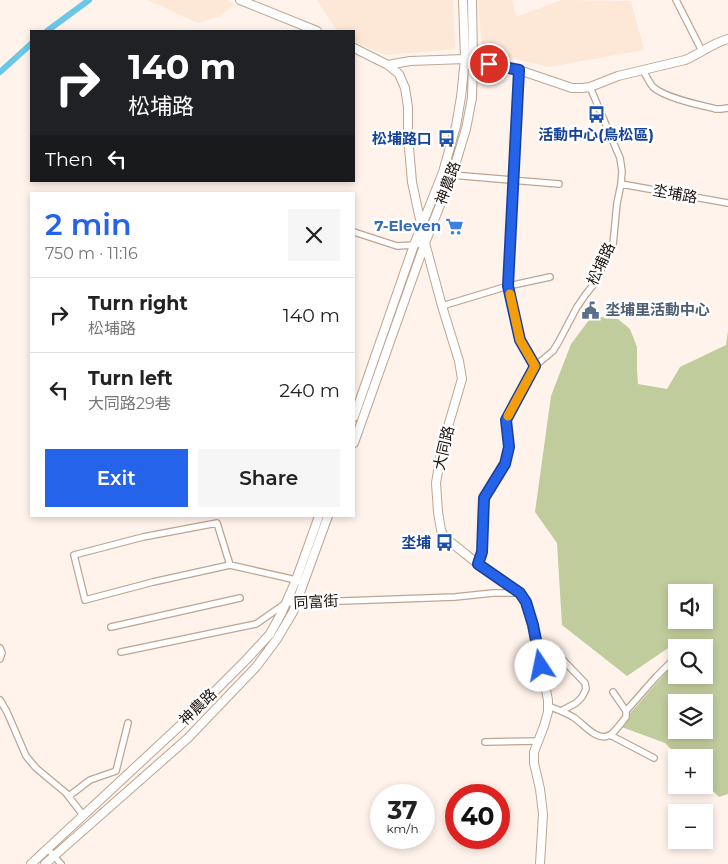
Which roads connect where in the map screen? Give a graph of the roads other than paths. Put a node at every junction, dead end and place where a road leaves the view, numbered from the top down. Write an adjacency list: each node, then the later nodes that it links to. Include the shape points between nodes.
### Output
1 (240, 0): 5 (street)
2 (462, 0): 9 (street, 神農路)
3 (472, 0): 9 (street, 神農路)
4 (676, 0): 8 (street)
5 (315, 30)
6 (728, 40): 8 (street)
7 (355, 48): 10 (street, 大同路)
8 (702, 51): 12 (street, via 685,60)
9 (469, 60): 10 (street, via 410,61); 11 (street); 17 (street, 神農路); 18 (street, 神農路, via 472,98)
10 (388, 65): 23 (street, 大同路, via 399,74 405,88 412,182)
11 (519, 70): 13 (street, via 572,88); 19 (street)
12 (643, 70): 13 (street); 14 (street, via 652,86 660,92 716,109)
13 (590, 87): 16 (street, 松埔路)
14 (728, 108)
15 (642, 130): 16 (street)
16 (610, 133): 21 (street, 松埔路, via 620,158)
17 (443, 172): 18 (street); 23 (street, 神農路)
18 (452, 175): 19 (street); 25 (street, 神農路)
19 (514, 180): 20 (street); 28 (street)
20 (559, 184)
21 (621, 184): 22 (street, 坔埔路); 30 (street, 松埔路, via 612,245 594,284 577,307 558,343)
22 (728, 203)
23 (422, 224): 25 (street, 大同路); 26 (street, 神農路)
24 (355, 232): 26 (street, via 397,246)
25 (425, 243): 26 (street); 29 (street, 大同路); 32 (street, 神農路)
26 (414, 245): 31 (street, 神農路)
27 (550, 277): 28 (street)
28 (508, 286): 29 (street); 30 (street, via 520,340)
29 (442, 306): 35 (street, 大同路, via 462,379 442,447 436,483 438,512 444,537)
30 (535, 366): 35 (street, 松埔路, via 506,420 509,447 505,464 484,498 482,552)
31 (355, 414)
32 (355, 440)
33 (319, 517): 37 (street, 神農路)
34 (328, 517): 37 (street, 神農路)
35 (478, 564): 38 (street, 大同路)
36 (230, 565): 36 (street, via 218,523 143,537 74,555 85,600); 37 (street)
37 (300, 582): 40 (street, 神農路); 41 (street, 神農路)
38 (520, 593): 40 (street, 同富街); 46 (street, via 533,625)
39 (240, 598): 42 (street)
40 (298, 602): 41 (street, 同富街); 61 (street, 神農路, via 256,667 188,738)
41 (286, 603): 44 (street, 同富街, via 256,624); 59 (street, 神農路, via 270,634 247,659)
42 (111, 627)
43 (0, 648): 45 (street)
44 (120, 652)
45 (0, 659)
46 (541, 666): 50 (street); 51 (street, via 563,660 585,682 586,690 582,696)
47 (668, 666): 52 (street)
48 (613, 692): 52 (street)
49 (0, 700): 58 (street, via 26,756)
50 (548, 706): 51 (street); 55 (street)
51 (561, 711): 54 (street, via 574,717 590,732 599,736)
52 (626, 711): 54 (street, via 626,717)
53 (128, 723): 58 (street, via 116,771 90,780)
54 (610, 735): 57 (street)
55 (537, 741): 56 (street); 65 (street, via 534,763 542,814)
56 (484, 742)
57 (654, 758)
58 (68, 796): 59 (street)
59 (82, 815): 60 (street, 神農路)
60 (47, 848): 61 (street); 62 (street, 神農路)
61 (54, 856): 63 (street, 神農路); 64 (street)
62 (30, 864)
63 (45, 864)
64 (61, 864)
65 (540, 864)

